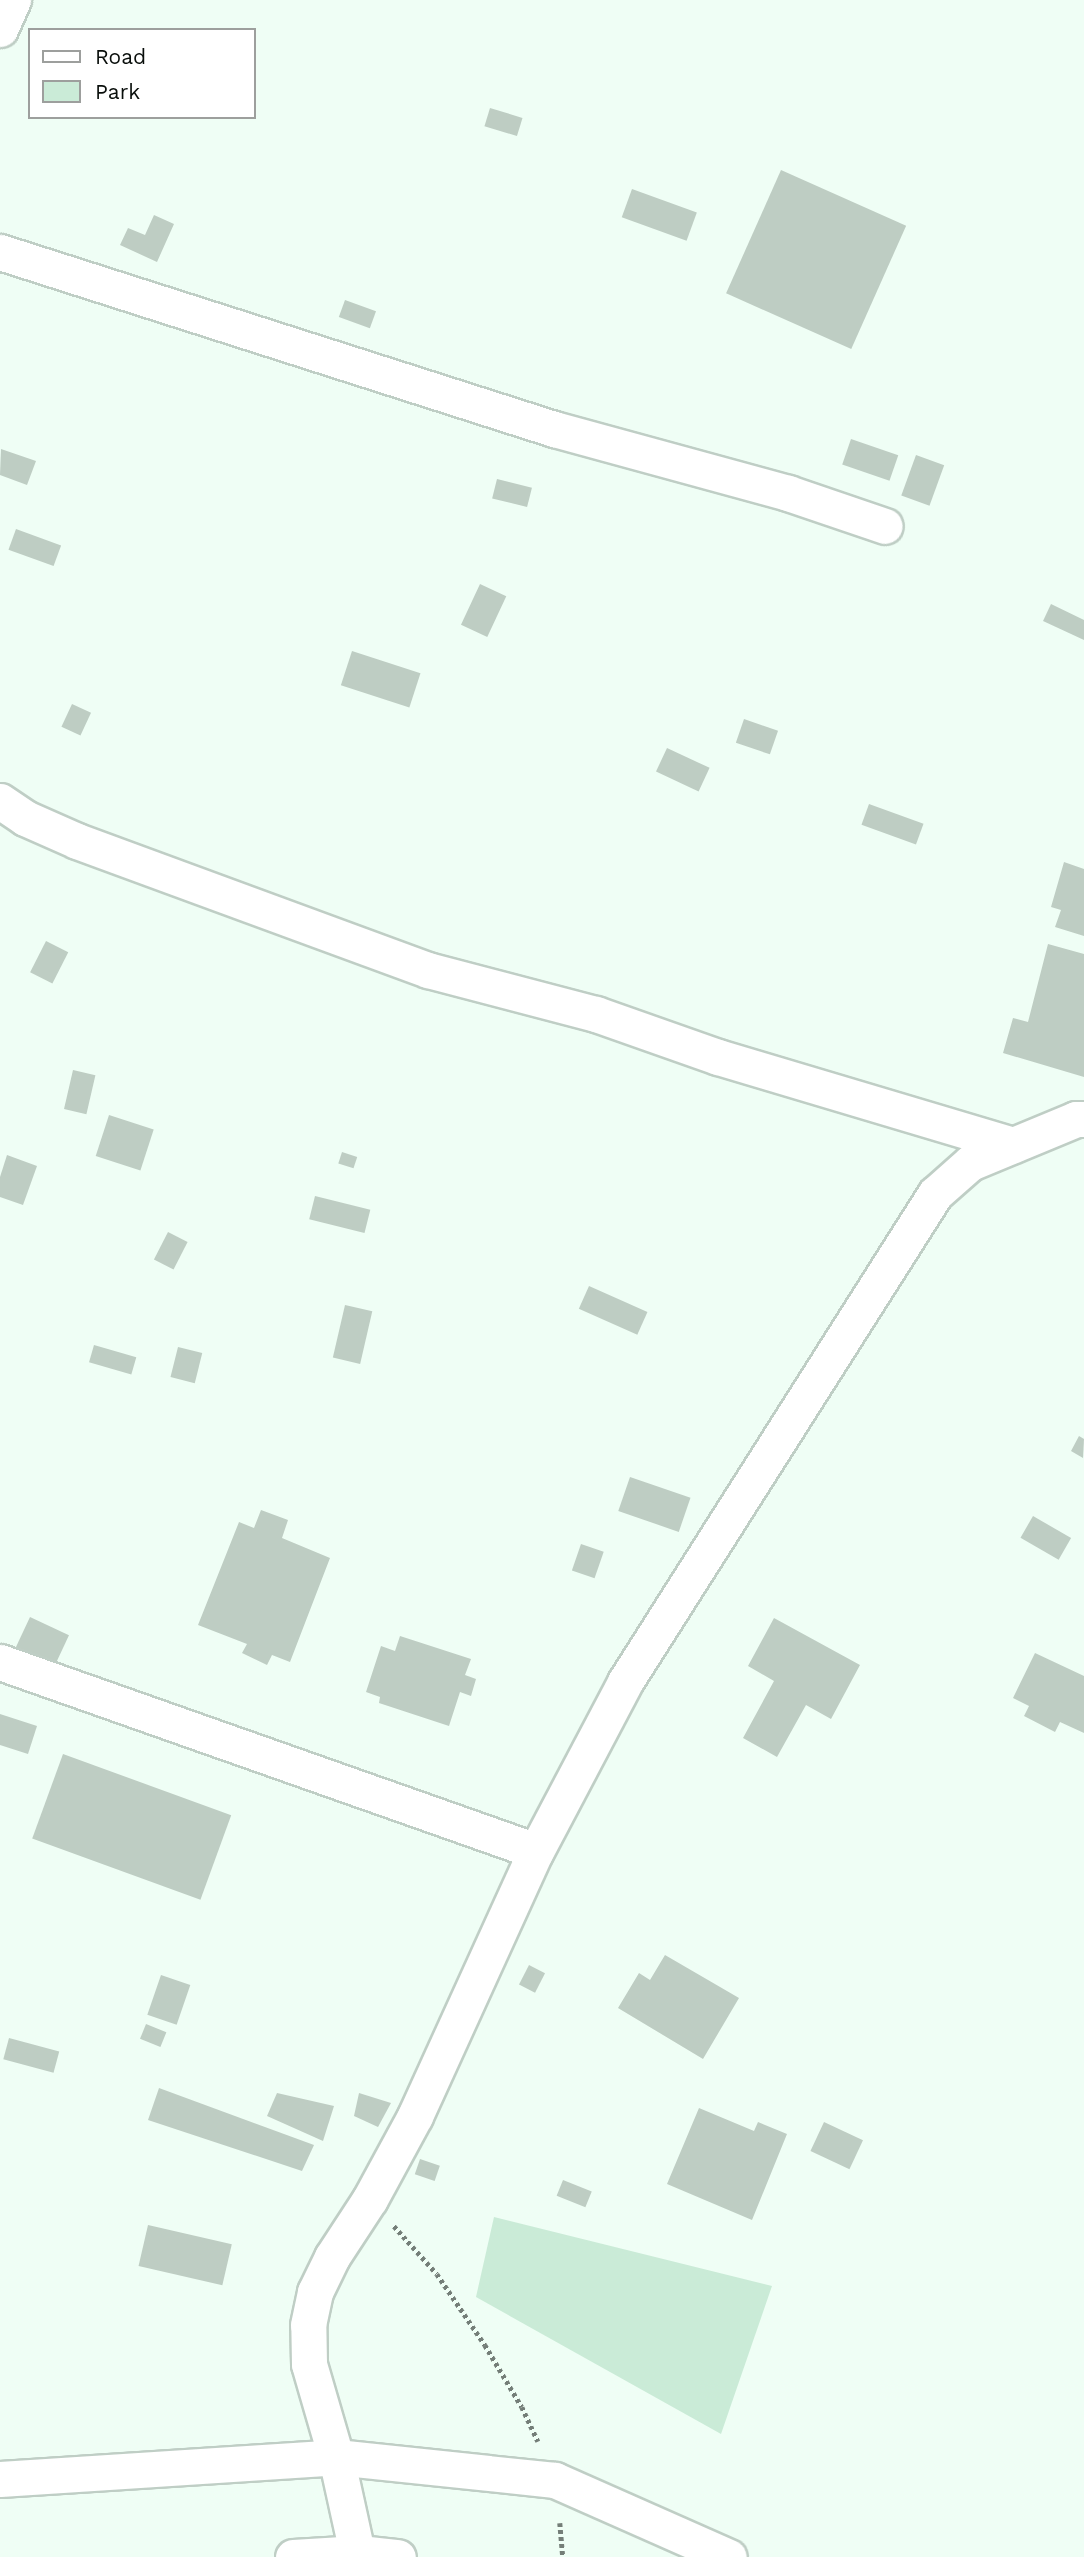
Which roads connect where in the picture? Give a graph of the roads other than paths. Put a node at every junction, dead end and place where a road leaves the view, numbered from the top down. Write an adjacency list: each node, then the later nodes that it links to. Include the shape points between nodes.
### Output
1 (13, 0): 2 (street)
2 (0, 29)
3 (0, 252): 4 (street, via 554,429 788,493)
4 (885, 526)
5 (0, 801): 7 (street, via 25,818 77,841 428,970 596,1014 718,1057)
6 (1084, 1119): 7 (street)
7 (1013, 1144): 9 (street, via 970,1163 935,1194 625,1682)
8 (0, 1662): 9 (street)
9 (536, 1851): 10 (street, via 415,2116 315,2292 308,2325 309,2364)
10 (336, 2458): 11 (street); 12 (street); 15 (street, via 555,2480)
11 (0, 2479)
12 (358, 2555): 13 (street); 14 (street)
13 (293, 2557)
14 (398, 2557)
15 (729, 2557)

